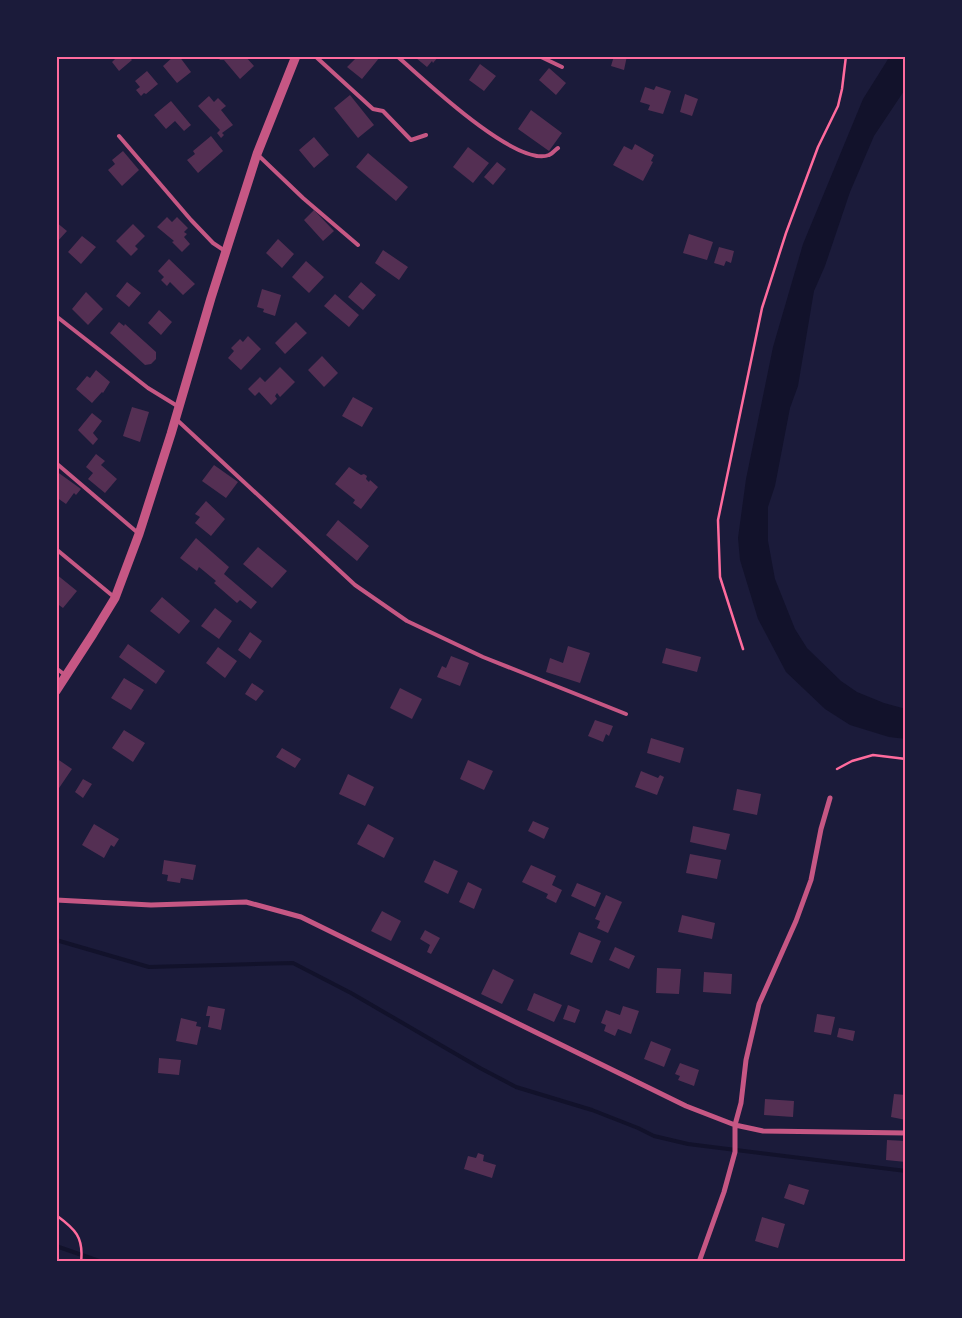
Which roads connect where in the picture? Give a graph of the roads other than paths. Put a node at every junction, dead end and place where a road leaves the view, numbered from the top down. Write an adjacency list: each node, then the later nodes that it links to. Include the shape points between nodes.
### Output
1 (296, 56): 9 (street)
2 (316, 56): 6 (lane, via 373,109 383,110 411,140)
3 (397, 56): 8 (lane, via 480,126 515,149 537,156 548,155)
4 (539, 56): 5 (lane)
5 (562, 67)
6 (426, 135)
7 (119, 136): 11 (lane, via 191,220)
8 (558, 148)
9 (256, 154): 10 (lane); 11 (street)
10 (358, 245)
11 (225, 251): 13 (street)
12 (56, 316): 13 (lane, via 148,388)
13 (180, 407): 14 (street)
14 (175, 419): 16 (street); 22 (lane, via 355,586 407,621 483,657)
15 (56, 462): 16 (lane)
16 (139, 534): 18 (street)
17 (56, 549): 18 (lane)
18 (115, 598): 20 (street)
19 (56, 668): 20 (lane)
20 (66, 676): 21 (street)
21 (56, 691)
22 (626, 714)
23 (830, 798): 25 (street, via 810,880 796,921 757,1010)
24 (56, 900): 25 (street, via 151,905 246,902 301,917 686,1106)
25 (735, 1125): 26 (street, via 763,1130); 27 (street, via 734,1152 724,1192)
26 (906, 1133)
27 (699, 1262)

